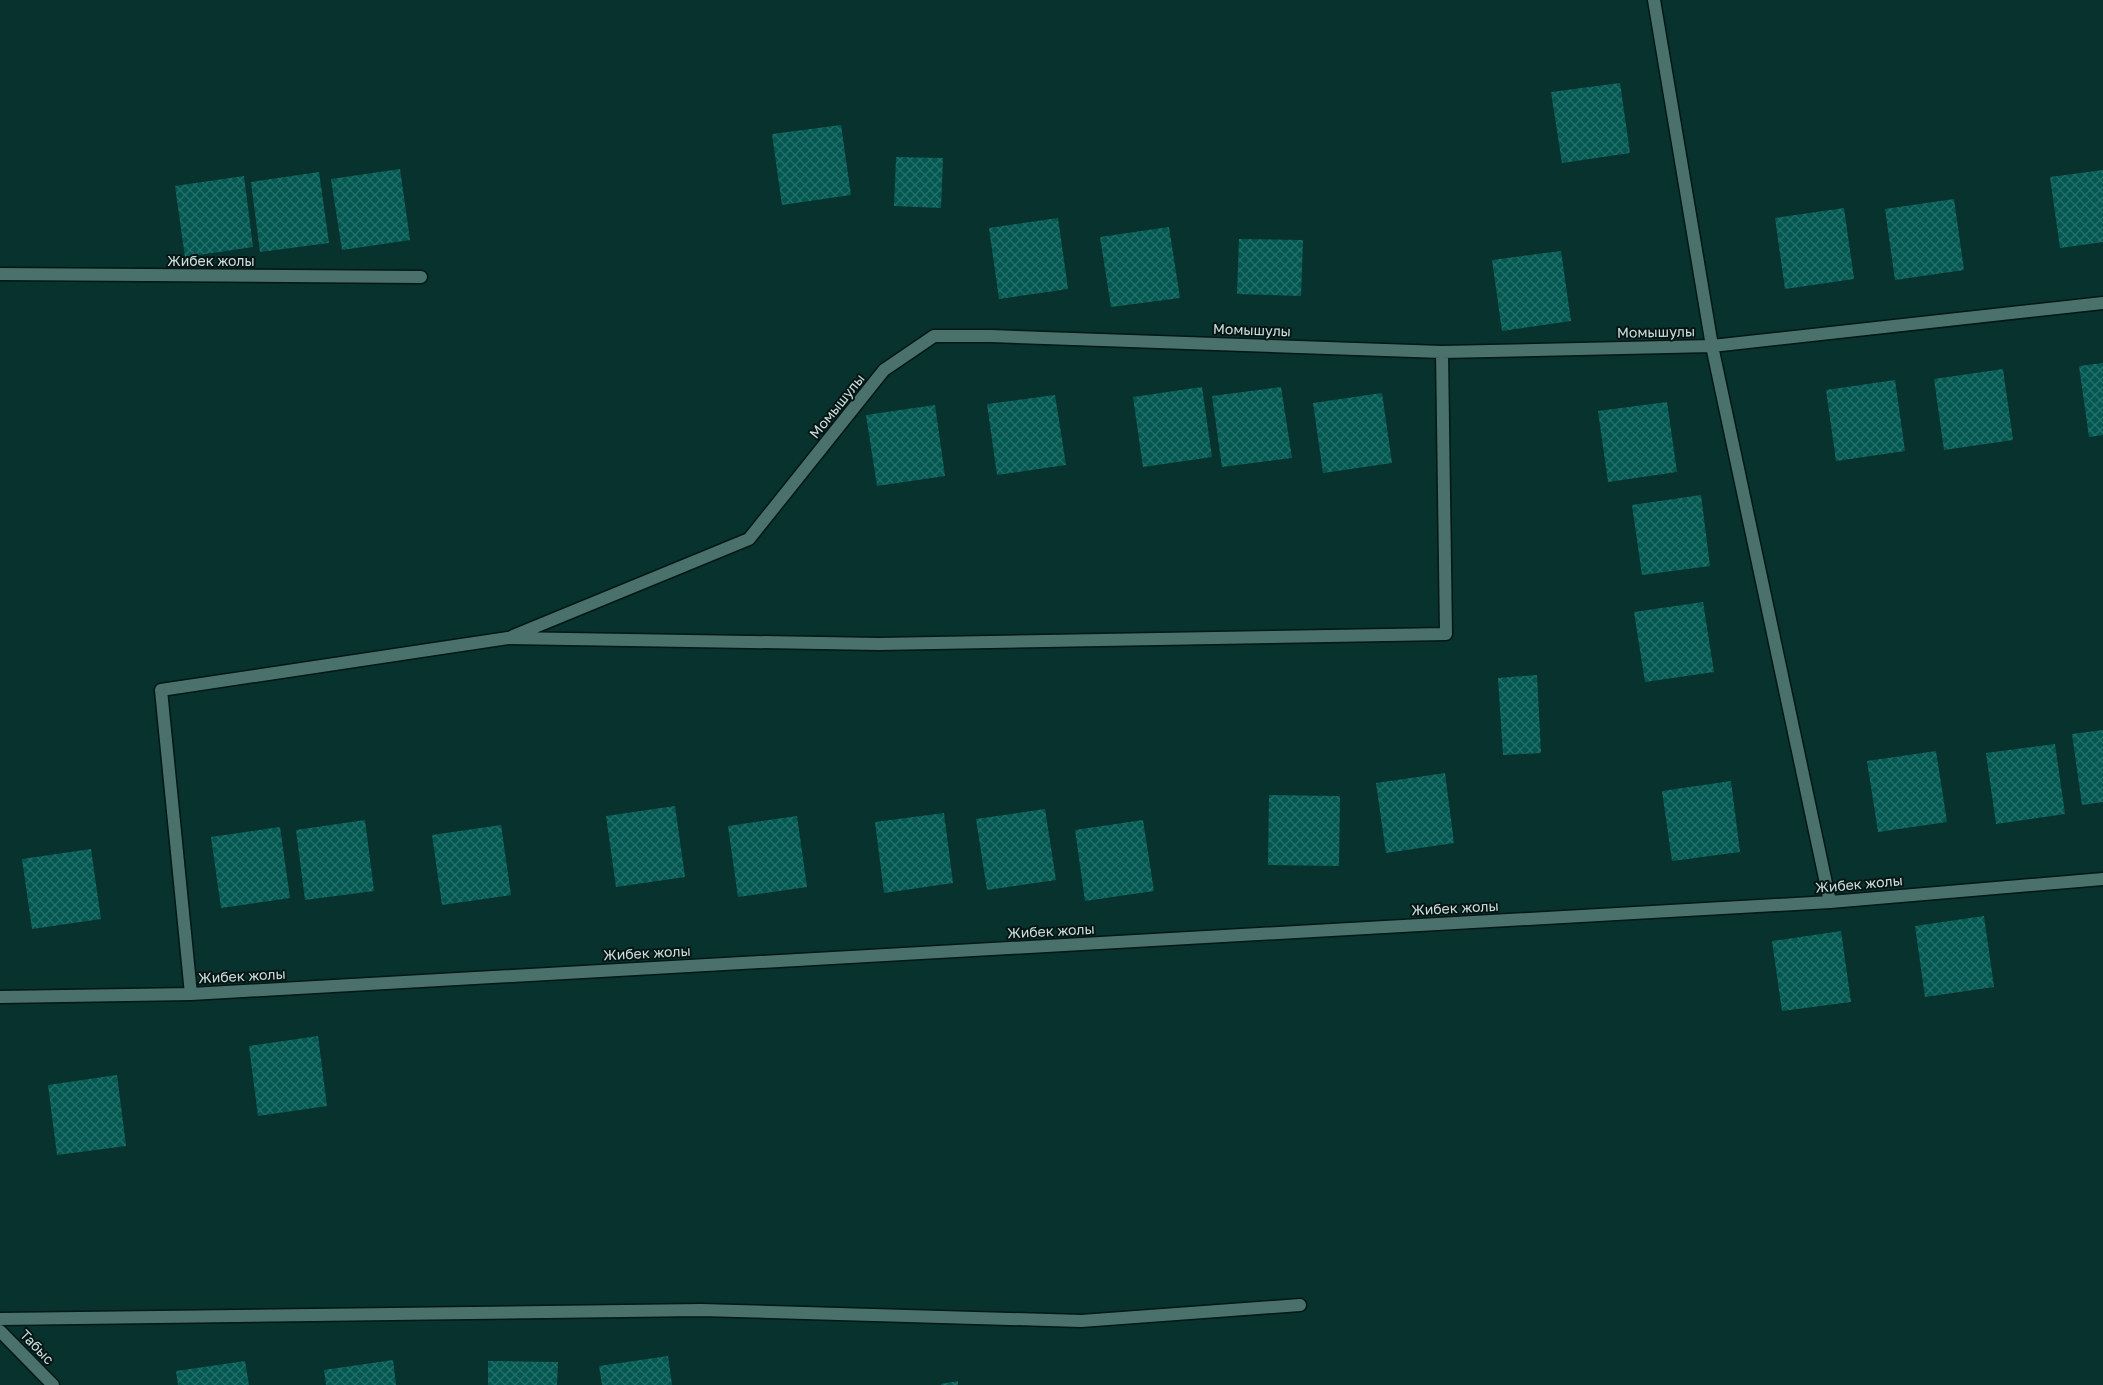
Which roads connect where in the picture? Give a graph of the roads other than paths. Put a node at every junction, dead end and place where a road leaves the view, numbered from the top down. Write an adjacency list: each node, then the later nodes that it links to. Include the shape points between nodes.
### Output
1 (1654, 0): 5 (street)
2 (0, 274): 3 (street, Жибек жолы)
3 (421, 277)
4 (2103, 303): 5 (street, Момышулы)
5 (1712, 346): 6 (street, Момышулы); 9 (street)
6 (1442, 352): 7 (street, Момышулы, via 934,336 884,370 749,539); 7 (street, via 1446,634 879,644)
7 (508, 638): 10 (street, via 161,690)
8 (2103, 879): 9 (street, Жибек жолы)
9 (1830, 902): 10 (street, Жибек жолы)
10 (191, 994): 11 (street, Жибек жолы)
11 (0, 997)
12 (1300, 1305): 13 (street, via 1081,1321 701,1310)
13 (0, 1318)
14 (0, 1330): 15 (street, Табыс)
15 (53, 1385)

